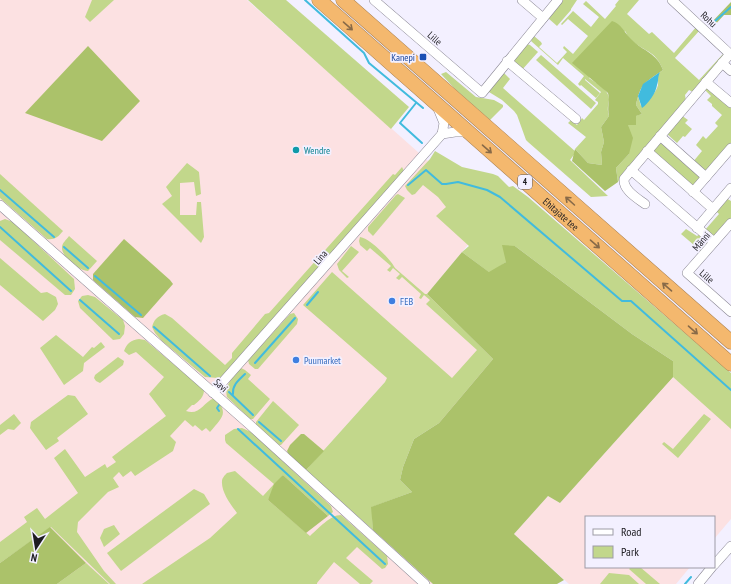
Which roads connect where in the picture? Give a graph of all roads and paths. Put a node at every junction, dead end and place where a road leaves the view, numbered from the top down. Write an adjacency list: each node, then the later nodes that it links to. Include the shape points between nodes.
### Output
1 (319, 0): 13 (highway, Ehitajate tee / 4, one-way to 13)
2 (343, 0): 33 (highway, Ehitajate tee / 4, one-way to 2)
3 (374, 0): 9 (street, Lille, via 482,93)
4 (522, 0): 7 (street)
5 (558, 0): 7 (street)
6 (672, 0): 8 (street, Rohu)
7 (543, 18): 9 (street)
8 (730, 54): 10 (street)
9 (508, 61): 15 (street)
10 (722, 63): 11 (street); 12 (street)
11 (731, 71)
12 (706, 82): 14 (street); 18 (street)
13 (436, 103): 16 (highway, Ehitajate tee / 4); 17 (street, via 444,123)
14 (731, 103)
15 (576, 119)
16 (468, 132): 17 (street); 34 (highway, Ehitajate tee / 4, one-way to 34)
17 (442, 134): 35 (street, Lina)
18 (660, 136): 20 (street); 22 (street)
19 (731, 148): 22 (street)
20 (647, 151): 21 (street); 24 (street)
21 (631, 170): 25 (street, via 623,184); 29 (street)
22 (706, 177): 24 (street)
23 (731, 188): 27 (street)
24 (693, 192): 27 (street)
25 (645, 204)
26 (0, 205): 35 (street, Savi)
27 (713, 209): 29 (street)
28 (731, 223): 30 (street, Männi)
29 (697, 228): 30 (street)
30 (714, 242): 31 (street, Männi)
31 (687, 273): 32 (street, Lille)
32 (731, 312)
33 (731, 342)
34 (731, 364)
35 (213, 393): 41 (street, Savi)
36 (731, 540): 38 (street)
37 (731, 546): 38 (street)
38 (721, 556): 39 (street)
39 (715, 564)
40 (711, 568): 42 (street)
41 (426, 584)
42 (698, 584)

